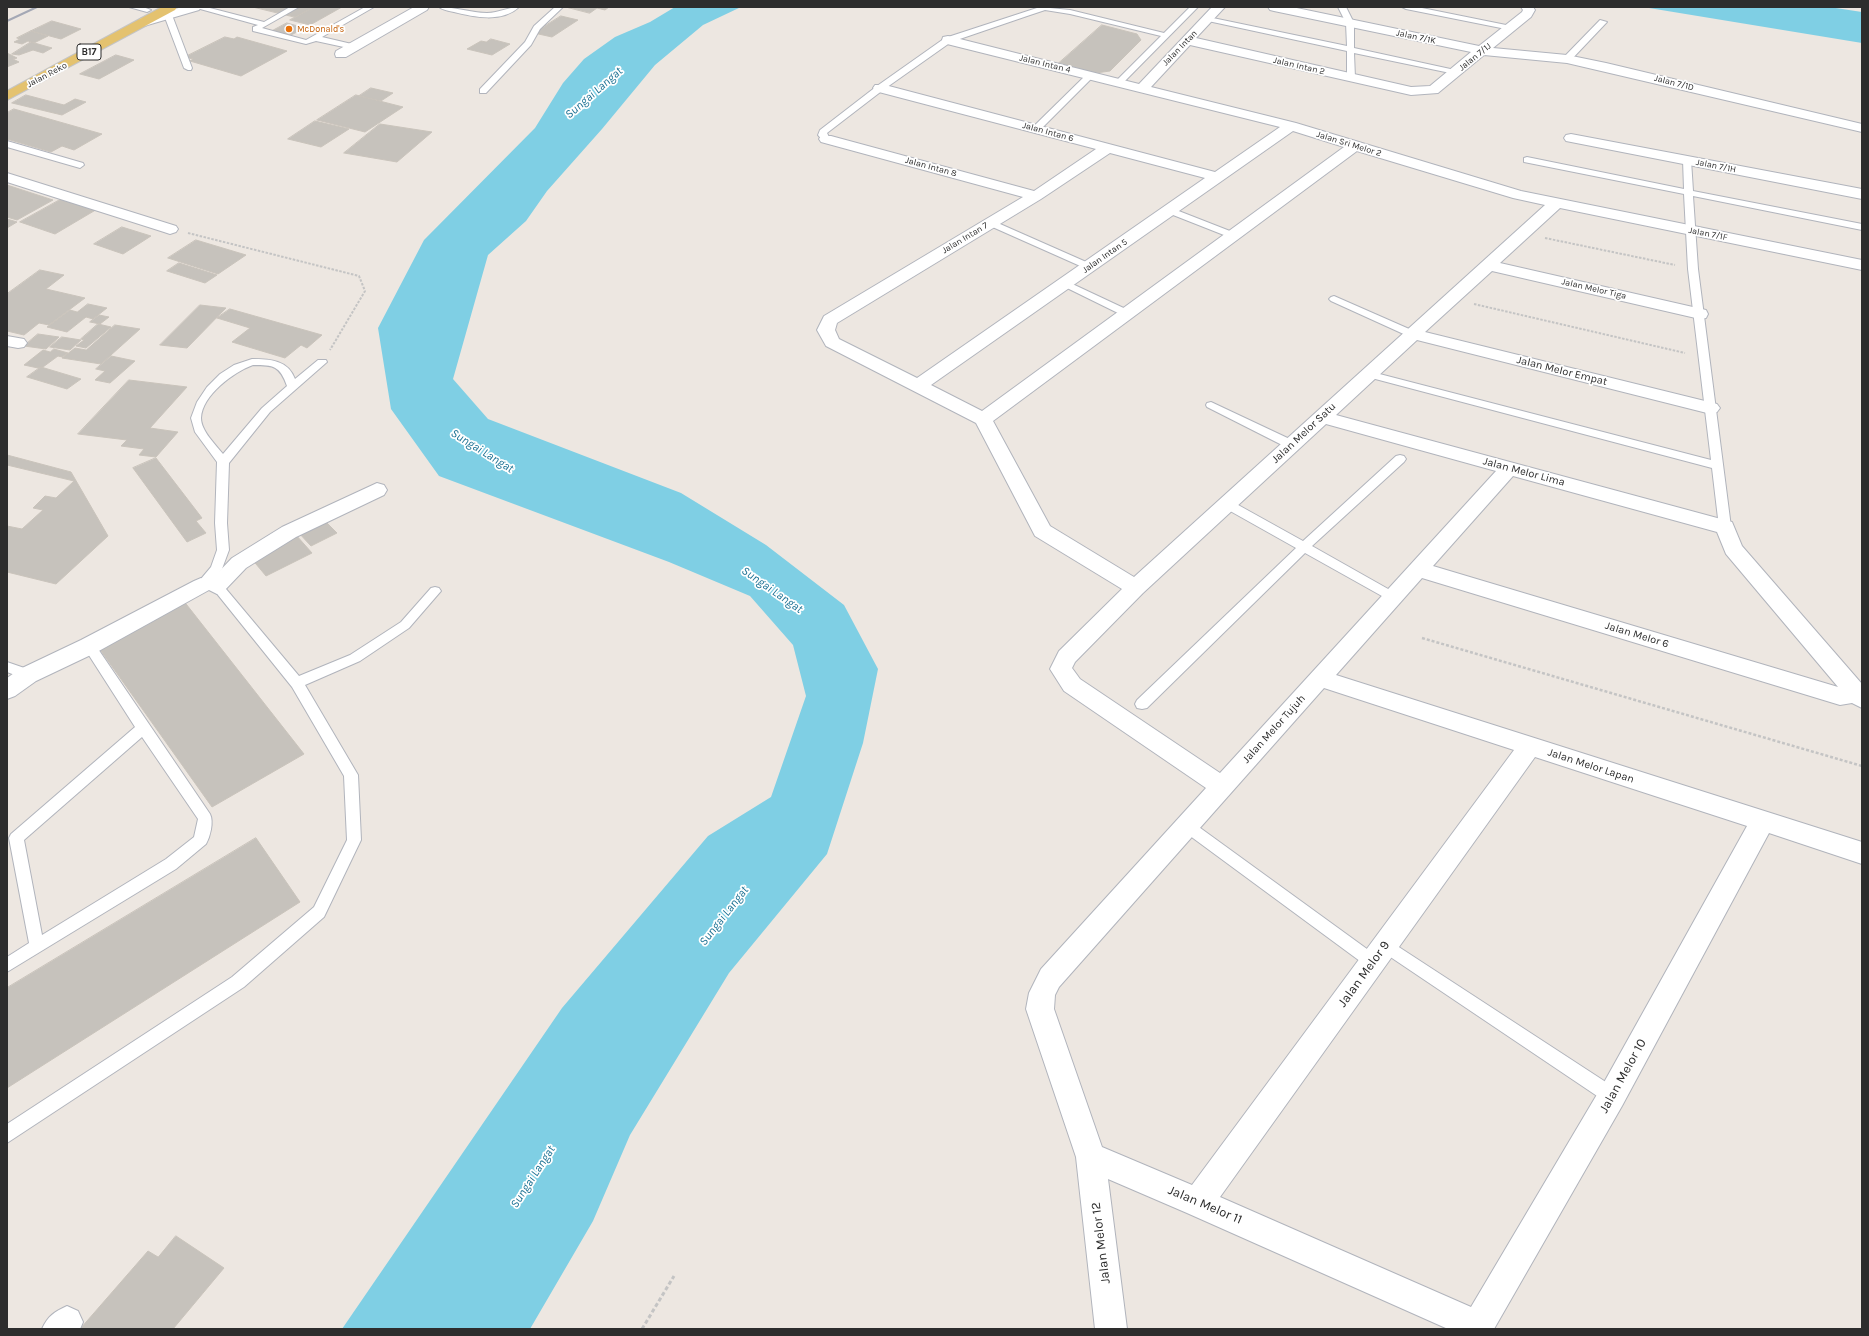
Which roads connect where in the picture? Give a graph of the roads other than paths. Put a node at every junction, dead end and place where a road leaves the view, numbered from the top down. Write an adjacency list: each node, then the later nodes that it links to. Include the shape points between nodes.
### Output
1 (133, 7): 17 (lane)
2 (196, 7): 16 (street); 18 (lane)
3 (235, 7): 18 (lane)
4 (295, 7): 22 (lane)
5 (370, 7): 25 (lane)
6 (424, 7): 28 (street)
7 (443, 7): 8 (lane, via 496,16)
8 (515, 7)
9 (559, 7): 41 (lane, via 537,28 528,43)
10 (1194, 7): 24 (lane)
11 (1219, 7): 19 (street, Jalan Intan)
12 (1274, 7): 21 (street, Jalan 7/1K)
13 (1342, 7): 21 (lane)
14 (1406, 7): 23 (lane)
15 (1527, 7): 23 (street, Jalan 7/1J, via 1527,14)
16 (169, 11): 17 (main road, Jalan Reko / B17); 33 (lane)
17 (148, 13): 38 (main road, Jalan Reko / B17); 43 (main road, Jalan Reko / B17)
18 (221, 14): 22 (lane)
19 (1208, 19): 27 (street, Jalan Intan); 29 (lane)
20 (1603, 22): 32 (lane)
21 (1350, 23): 29 (lane); 30 (street, Jalan 7/1K)
22 (264, 24): 25 (lane, via 256,29 306,42)
23 (1511, 28): 30 (street, Jalan 7/1J)
24 (1165, 35): 26 (lane, via 1046,8); 37 (lane)
25 (315, 38): 28 (lane)
26 (948, 40): 35 (street, Jalan Intan 4); 39 (lane)
27 (1187, 40): 36 (street, Jalan Intan 2); 40 (street, Jalan Intan)
28 (353, 47): 31 (street)
29 (1350, 50): 34 (lane); 36 (lane)
30 (1483, 50): 32 (street, Jalan 7/1D); 34 (street, Jalan 7/1J)
31 (341, 54)
32 (1567, 59): 45 (street, Jalan 7/1D)
33 (188, 68)
34 (1455, 72): 42 (street, Jalan 7/1J, via 1433,90)
35 (1090, 76): 37 (street, Jalan Intan 4); 46 (lane)
36 (1351, 78): 42 (street, Jalan Intan 2)
37 (1118, 83): 40 (street, Jalan Intan 4)
38 (7, 87)
39 (880, 88): 46 (street, Jalan Intan 6); 48 (lane, via 823,132 822,135)
40 (1141, 89): 44 (street, Jalan Sri Melor 2)
41 (483, 91)
42 (1411, 91)
43 (7, 96)
44 (1292, 126): 50 (street, Jalan Sri Melor 2); 56 (street, Jalan Intan 5)
45 (1862, 128)
46 (1036, 129): 51 (street, Jalan Intan 6)
47 (1571, 138): 53 (street, Jalan 7/1H)
48 (826, 139): 59 (street, Jalan Intan 8)
49 (7, 144): 54 (lane)
50 (1355, 145): 60 (street, Jalan Sri Melor 2, via 1484,186); 66 (street)
51 (1108, 148): 56 (street, Jalan Intan 6); 59 (street, Jalan Intan 7)
52 (1527, 160): 57 (lane)
53 (1687, 160): 57 (lane); 58 (street, Jalan 7/1H)
54 (80, 165)
55 (7, 177): 64 (street)
56 (1217, 177): 61 (street, Jalan Intan 5)
57 (1690, 194): 63 (lane); 65 (lane)
58 (1862, 194)
59 (1036, 196): 62 (street, Jalan Intan 7)
60 (1555, 204): 65 (street, Jalan 7/1F); 67 (street, Jalan Melor Satu)
61 (1170, 211): 66 (lane); 69 (street, Jalan Intan 5)
62 (991, 223): 69 (lane); 77 (street, Jalan Intan 7, via 830,320 826,330 832,342)
63 (1862, 227)
64 (170, 229)
65 (1692, 231): 68 (street, Jalan 7/1F); 73 (lane, via 1693,269)
66 (1232, 235): 72 (street)
67 (1488, 265): 73 (street, Jalan Melor Tiga); 74 (street, Jalan Melor Satu)
68 (1862, 265)
69 (1090, 266): 70 (street, Jalan Intan 5)
70 (1066, 284): 72 (lane); 77 (street, Jalan Intan 5)
71 (1334, 299): 74 (lane)
72 (1126, 313): 82 (street)
73 (1700, 314): 80 (lane)
74 (1412, 334): 76 (street, Jalan Melor Satu); 80 (street, Jalan Melor Empat)
75 (322, 362): 78 (lane)
76 (1368, 374): 81 (street, Jalan Melor Satu); 86 (lane)
77 (918, 386): 82 (street)
78 (293, 387): 85 (lane, via 266,410); 85 (lane, via 288,374 281,366 267,362 252,362 224,376 211,389 196,418 200,432)
79 (1211, 405): 83 (lane)
80 (1711, 408): 86 (lane)
81 (1322, 417): 83 (street, Jalan Melor Satu); 87 (street, Jalan Melor Lima)
82 (983, 419): 94 (street, via 1042,531)
83 (1292, 445): 89 (street, Jalan Melor Satu)
84 (1400, 459): 91 (lane)
85 (223, 462): 93 (lane, via 223,550)
86 (1718, 466): 90 (lane)
87 (1509, 468): 90 (street, Jalan Melor Lima); 92 (street, Jalan Melor Tujuh)
88 (377, 490): 93 (street, via 289,532 239,563)
89 (1227, 504): 91 (lane); 94 (street, Jalan Melor Satu)
90 (1725, 527): 103 (street, via 1732,549)
91 (1304, 547): 96 (lane); 104 (lane)
92 (1418, 569): 96 (street, Jalan Melor Tujuh); 103 (street, Jalan Melor 6, via 1840,696)
93 (209, 586): 97 (street); 101 (lane)
94 (1136, 588): 107 (street, Jalan Melor Satu, via 1067,657 1060,669 1072,685)
95 (435, 591): 101 (lane, via 399,629 355,658)
96 (1393, 597): 100 (street, Jalan Melor Tujuh)
97 (89, 646): 99 (street); 105 (lane)
98 (7, 668): 99 (lane)
99 (28, 675): 102 (street)
100 (1319, 678): 106 (street, Jalan Melor Lapan); 107 (street, Jalan Melor Tujuh)
101 (297, 683): 116 (lane, via 351,775 354,840 319,912 238,982)
102 (7, 690)
103 (1860, 696)
104 (1142, 704)
105 (143, 728): 110 (lane); 112 (lane, via 205,818 201,840 171,864)
106 (1530, 746): 108 (street, Jalan Melor Lapan); 113 (street, Jalan Melor 9)
107 (1222, 787): 109 (street, Jalan Melor Tujuh)
108 (1763, 821): 111 (street, Jalan Melor Lapan); 115 (street, Jalan Melor 10)
109 (1187, 826): 113 (lane); 117 (street, Jalan Melor Tujuh, via 1050,978 1042,993 1040,1010)
110 (12, 838): 112 (lane)
111 (1862, 853)
112 (37, 946): 114 (lane)
113 (1379, 953): 115 (lane); 118 (street, Jalan Melor 9)
114 (7, 965)
115 (1612, 1096): 120 (street, Jalan Melor 10)
116 (7, 1134)
117 (1091, 1157): 118 (street, Jalan Melor 11); 119 (street, Jalan Melor 12)
118 (1198, 1202): 120 (street, Jalan Melor 11)
119 (1115, 1327)
120 (1476, 1328)

